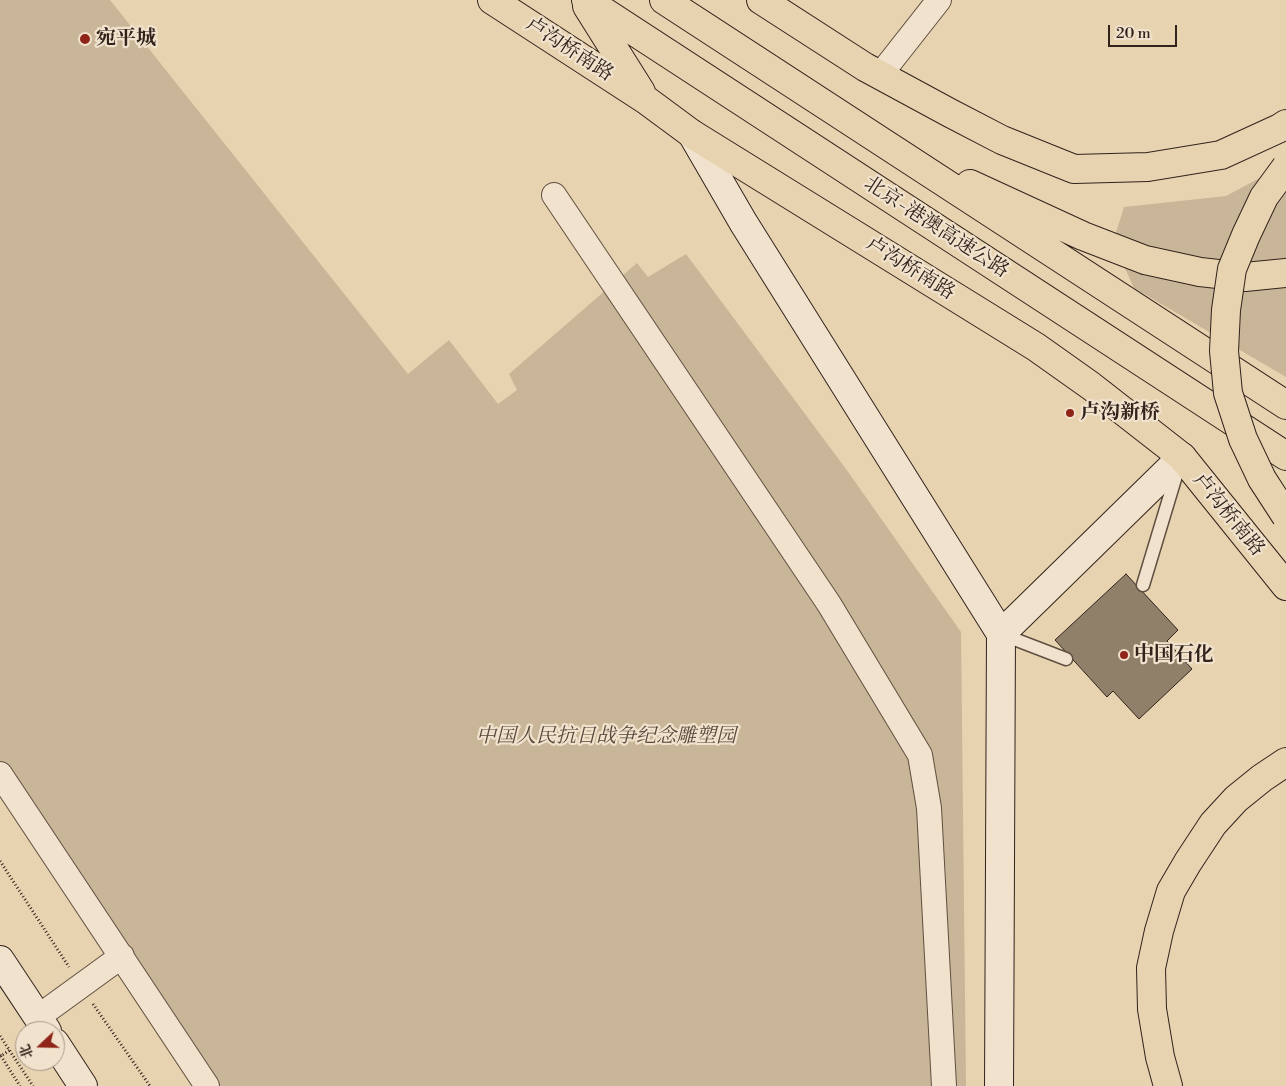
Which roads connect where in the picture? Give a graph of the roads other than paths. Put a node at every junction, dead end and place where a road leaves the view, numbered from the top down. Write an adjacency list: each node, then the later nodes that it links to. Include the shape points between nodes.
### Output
1 (492, 0): 7 (highway, 卢沟桥南路)
2 (584, 0): 7 (highway); 15 (highway, 北京-港澳高速公路)
3 (664, 0): 10 (highway, 北京-港澳高速公路)
4 (939, 0): 6 (street)
5 (767, 2): 6 (highway)
6 (880, 75): 8 (highway, via 1002,140 1074,168 1148,166 1221,155)
7 (646, 100): 9 (highway, 卢沟桥南路)
8 (1286, 124)
9 (692, 134): 16 (highway, 卢沟桥南路, via 1036,347); 20 (street, via 743,222)
10 (876, 139): 13 (highway, via 1083,236 1145,260 1200,272 1245,277); 14 (highway, 北京-港澳高速公路)
11 (1286, 167): 17 (highway, bridge, via 1264,197 1232,269 1224,351 1228,393 1243,440 1262,479)
12 (554, 194): 31 (street, via 828,604 920,755 929,808)
13 (1286, 274)
14 (1286, 405)
15 (1286, 456)
16 (1182, 457): 18 (lane); 19 (highway, 卢沟桥南路); 20 (street)
17 (1286, 516)
18 (1143, 585)
19 (1285, 586)
20 (1001, 634): 21 (lane); 32 (street)
21 (1066, 659)
22 (1286, 762): 33 (highway, via 1243,794 1213,824 1171,892 1152,968 1152,1009)
23 (0, 774): 24 (street)
24 (122, 956): 27 (street); 30 (street)
25 (0, 960): 26 (street)
26 (41, 1021)
27 (46, 1021)
28 (65, 1058): 29 (street)
29 (83, 1086)
30 (207, 1086)
31 (944, 1086)
32 (999, 1086)
33 (1168, 1086)

